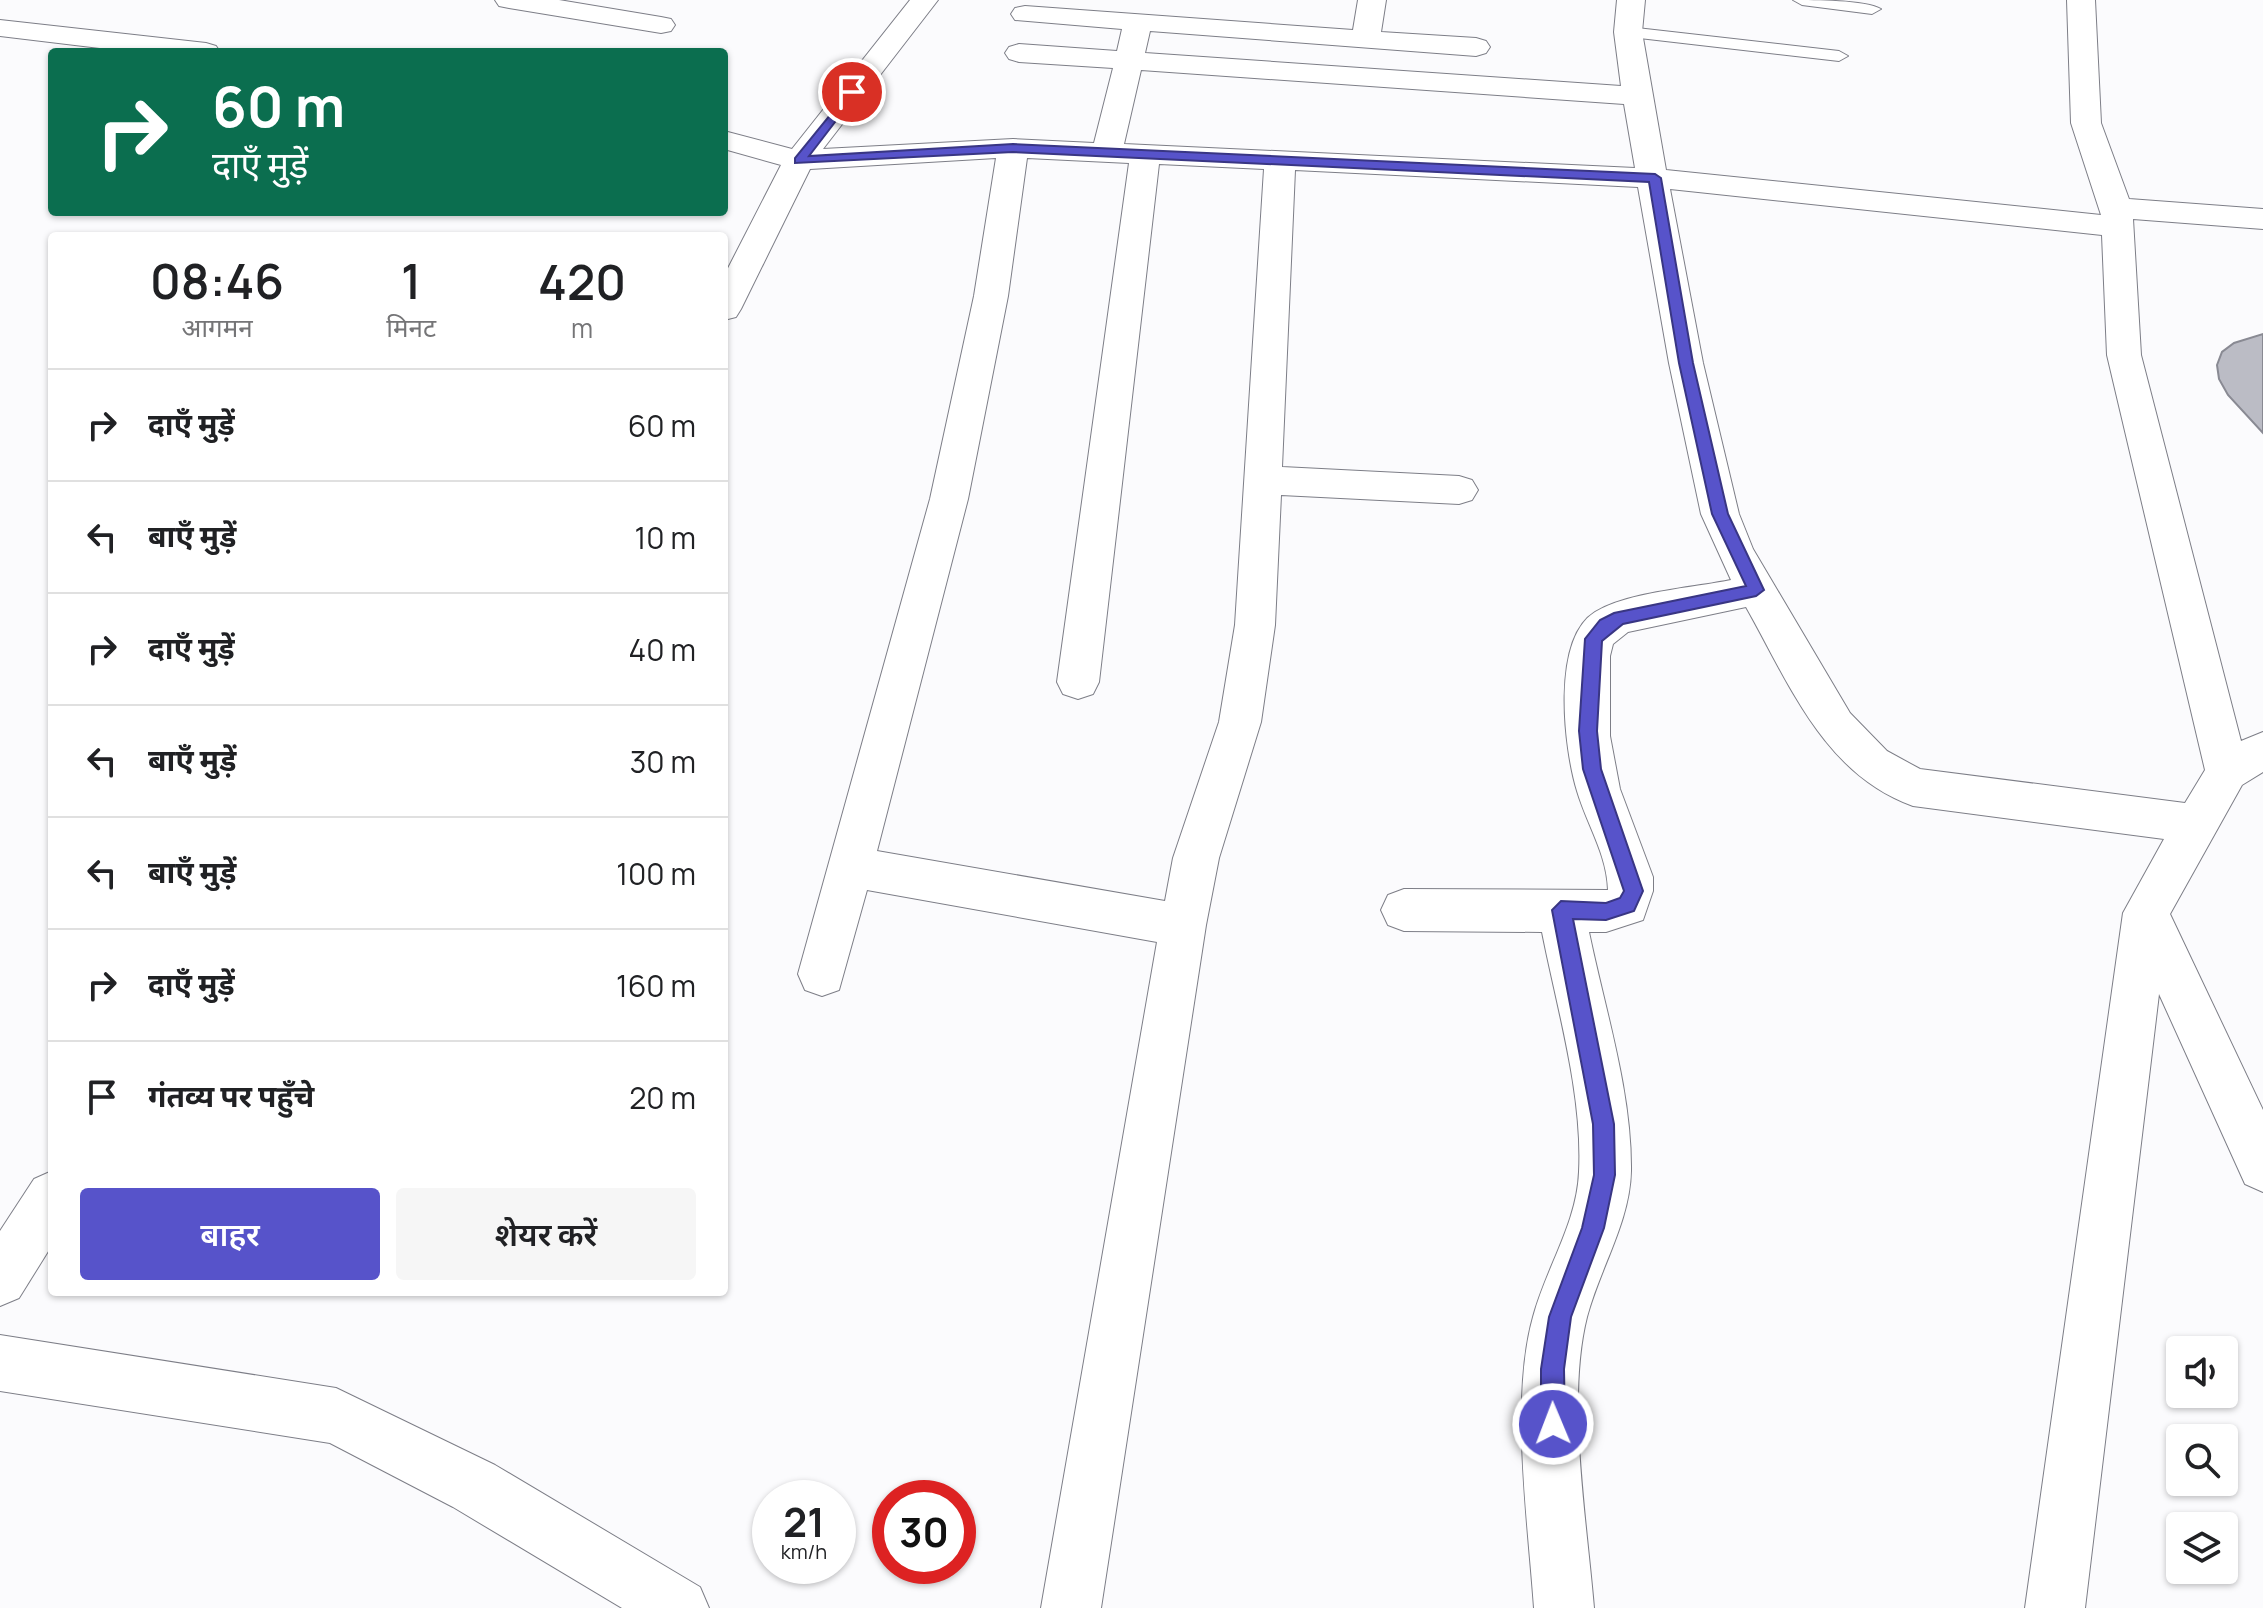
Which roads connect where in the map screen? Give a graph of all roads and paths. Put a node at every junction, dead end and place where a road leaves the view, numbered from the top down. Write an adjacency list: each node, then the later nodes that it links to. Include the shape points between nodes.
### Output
1 (509, 0): 14 (street, via 669,17)
2 (924, 0): 23 (street)
3 (1372, 0): 11 (street)
4 (1802, 0): 6 (lane)
5 (2081, 0): 26 (street, via 2086,123)
6 (1872, 9)
7 (1025, 14): 9 (street)
8 (1630, 16): 16 (lane); 18 (street)
9 (1138, 23): 11 (street); 17 (street)
10 (0, 28): 13 (street)
11 (1366, 39): 12 (street)
12 (1476, 47)
13 (172, 48)
14 (641, 48)
15 (1019, 53): 17 (street)
16 (1839, 56)
17 (1130, 60): 18 (street); 21 (street)
18 (1637, 96): 25 (street)
19 (728, 141): 23 (street)
20 (1013, 148): 21 (street); 23 (street); 35 (street, via 991,296 949,499)
21 (1107, 152): 22 (street)
22 (1145, 154): 24 (street); 32 (street)
23 (799, 160): 28 (street)
24 (1280, 162): 25 (street); 29 (street)
25 (1655, 178): 26 (street); 31 (street, via 1686,363 1720,514)
26 (2117, 218): 27 (street); 33 (street, via 2124,355)
27 (2263, 219)
28 (728, 301)
29 (1261, 480): 30 (street); 39 (street, via 1248,683 1196,858)
30 (1459, 490)
31 (1756, 590): 34 (street, via 1835,726 1872,764 1913,787); 37 (street, via 1620,618 1593,639 1588,731 1592,769 1633,891 1627,905 1606,911)
32 (1078, 682)
33 (2245, 761): 34 (street)
34 (2195, 824): 38 (street)
35 (850, 867): 39 (street); 40 (street)
36 (1404, 910): 37 (street)
37 (1561, 910): 48 (street, via 1604,1124 1605,1175 1593,1228 1560,1317 1552,1369)
38 (2146, 913): 41 (street); 49 (street)
39 (1183, 925): 47 (street)
40 (822, 974)
41 (2263, 1166)
42 (48, 1203): 43 (street)
43 (0, 1279)
44 (0, 1363): 45 (street, via 336,1416 474,1486)
45 (620, 1592): 46 (street)
46 (679, 1608)
47 (1071, 1608)
48 (1564, 1608)
49 (2055, 1608)

